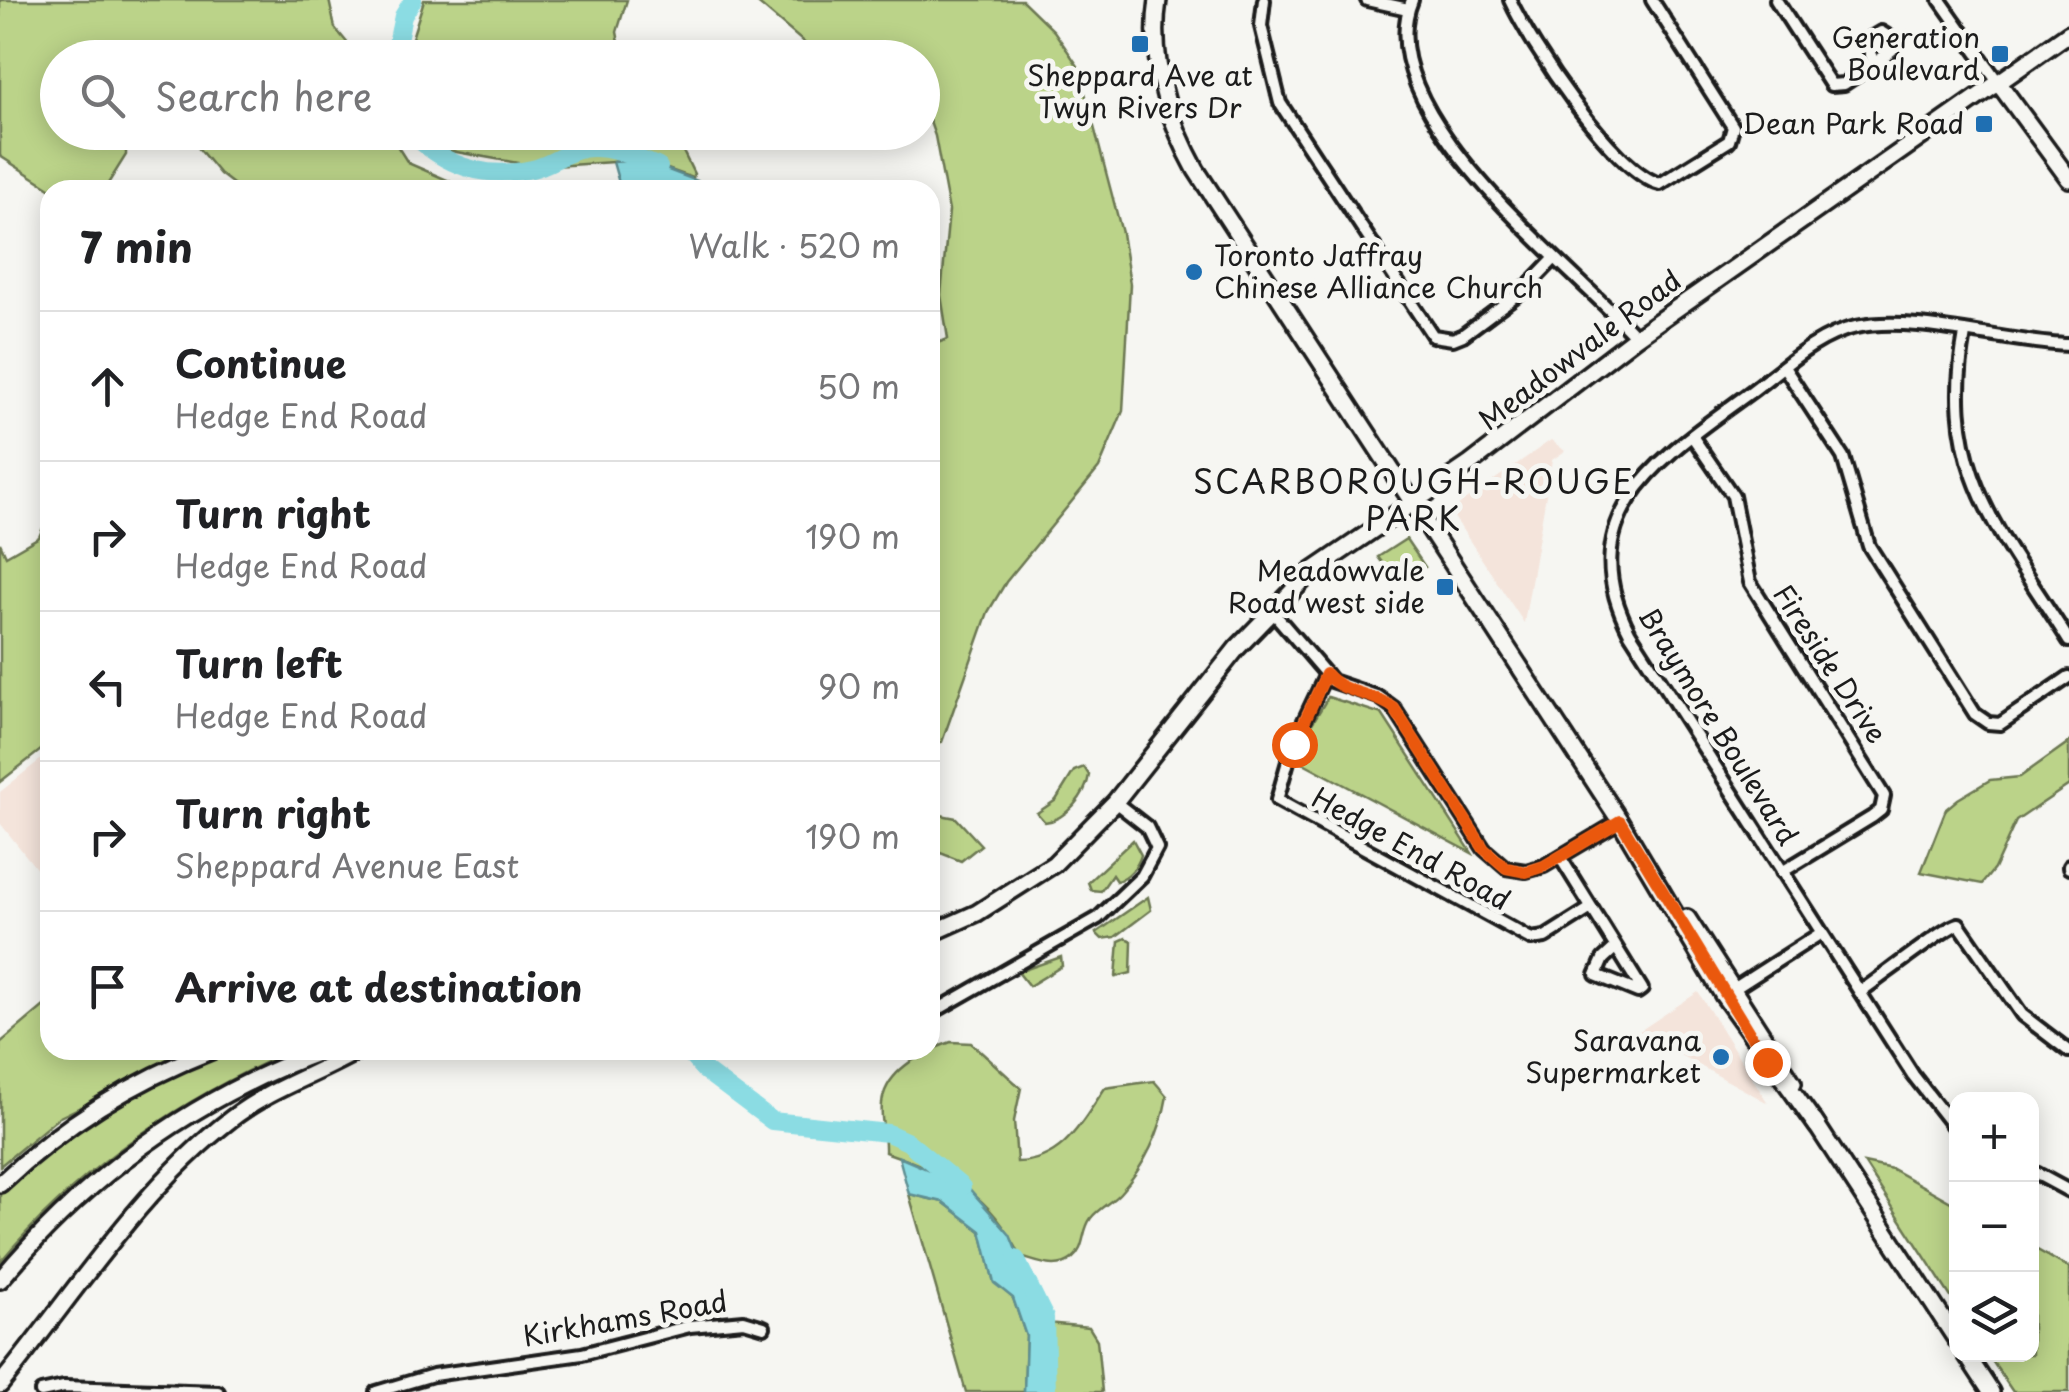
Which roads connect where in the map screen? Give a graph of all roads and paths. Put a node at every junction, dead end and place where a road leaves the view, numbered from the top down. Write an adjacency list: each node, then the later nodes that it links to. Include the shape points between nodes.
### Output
1 (1158, 0): 19 (main road, via 1164,93 1188,155)
2 (1264, 0): 13 (street, via 1262,26 1280,103 1433,336 1463,335)
3 (1368, 0): 8 (street)
4 (1510, 0): 5 (street, via 1596,133 1646,181 1660,184 1729,141 1733,127)
5 (1652, 0)
6 (1776, 0): 10 (street, via 1831,85)
7 (1940, 0): 11 (street)
8 (1410, 4): 13 (street, via 1408,53 1427,104 1500,208)
9 (2069, 33): 11 (main road, Meadowvale Road)
10 (1874, 64)
11 (2000, 84): 12 (main road); 15 (main road, Meadowvale Road)
12 (2069, 179)
13 (1554, 259): 15 (street)
14 (1964, 334): 16 (street, Braymore Boulevard); 17 (street, Braymore Boulevard, via 1895,324 1854,327); 21 (street, via 1957,391 1966,465 1982,504)
15 (1636, 337): 19 (main road, Meadowvale Road)
16 (2069, 345)
17 (1784, 367): 18 (street, Braymore Boulevard); 23 (street, via 1843,456 1868,546 1975,714 2000,724)
18 (1692, 436): 27 (street, Braymore Boulevard, via 1656,462 1626,502 1613,538 1615,597 1639,647); 27 (street, Fireside Drive, via 1734,496 1750,582 1884,796 1872,817)
19 (1414, 501): 20 (main road, Meadowvale Road, via 1323,562); 25 (main road)
20 (1272, 610): 22 (street, Hedge End Road); 24 (main road, Meadowvale Road)
21 (2069, 641)
22 (1326, 674): 26 (street, Hedge End Road, via 1342,688 1394,708 1494,859 1526,872); 28 (street, Hedge End Road, via 1277,800 1530,939 1545,937)
23 (2069, 677)
24 (1116, 802): 29 (main road, Meadowvale Road, via 1054,864); 34 (street, via 1147,827 1157,848 1142,876 1098,918)
25 (1620, 821): 26 (street, Hedge End Road); 32 (main road)
26 (1560, 857): 28 (street)
27 (1782, 872): 30 (street, Braymore Boulevard)
28 (1590, 908): 31 (street)
29 (940, 930)
30 (1821, 933): 32 (street); 33 (street, Braymore Boulevard)
31 (1616, 947): 31 (street, via 1596,975 1638,992 1642,988)
32 (1729, 992): 48 (main road)
33 (1860, 992): 35 (street, via 1915,956 1939,931 1959,924 2022,1015); 40 (street, Braymore Boulevard)
34 (940, 1008)
35 (2069, 1051)
36 (188, 1060): 39 (main road)
37 (303, 1060): 45 (main road, via 163,1130 69,1203)
38 (336, 1060): 46 (main road, via 272,1090 205,1141)
39 (76, 1119): 41 (main road); 43 (main road)
40 (1949, 1122)
41 (0, 1170)
42 (2039, 1175): 44 (street)
43 (0, 1184)
44 (2069, 1191)
45 (0, 1280)
46 (53, 1320): 50 (main road); 51 (main road)
47 (764, 1327): 54 (street, Kirkhams Road, via 744,1321 690,1326 582,1354 433,1375)
48 (1949, 1329)
49 (1971, 1362): 55 (main road)
50 (0, 1385)
51 (8, 1392)
52 (41, 1392): 53 (street, via 64,1386)
53 (218, 1392)
54 (376, 1392)
55 (1991, 1392)

